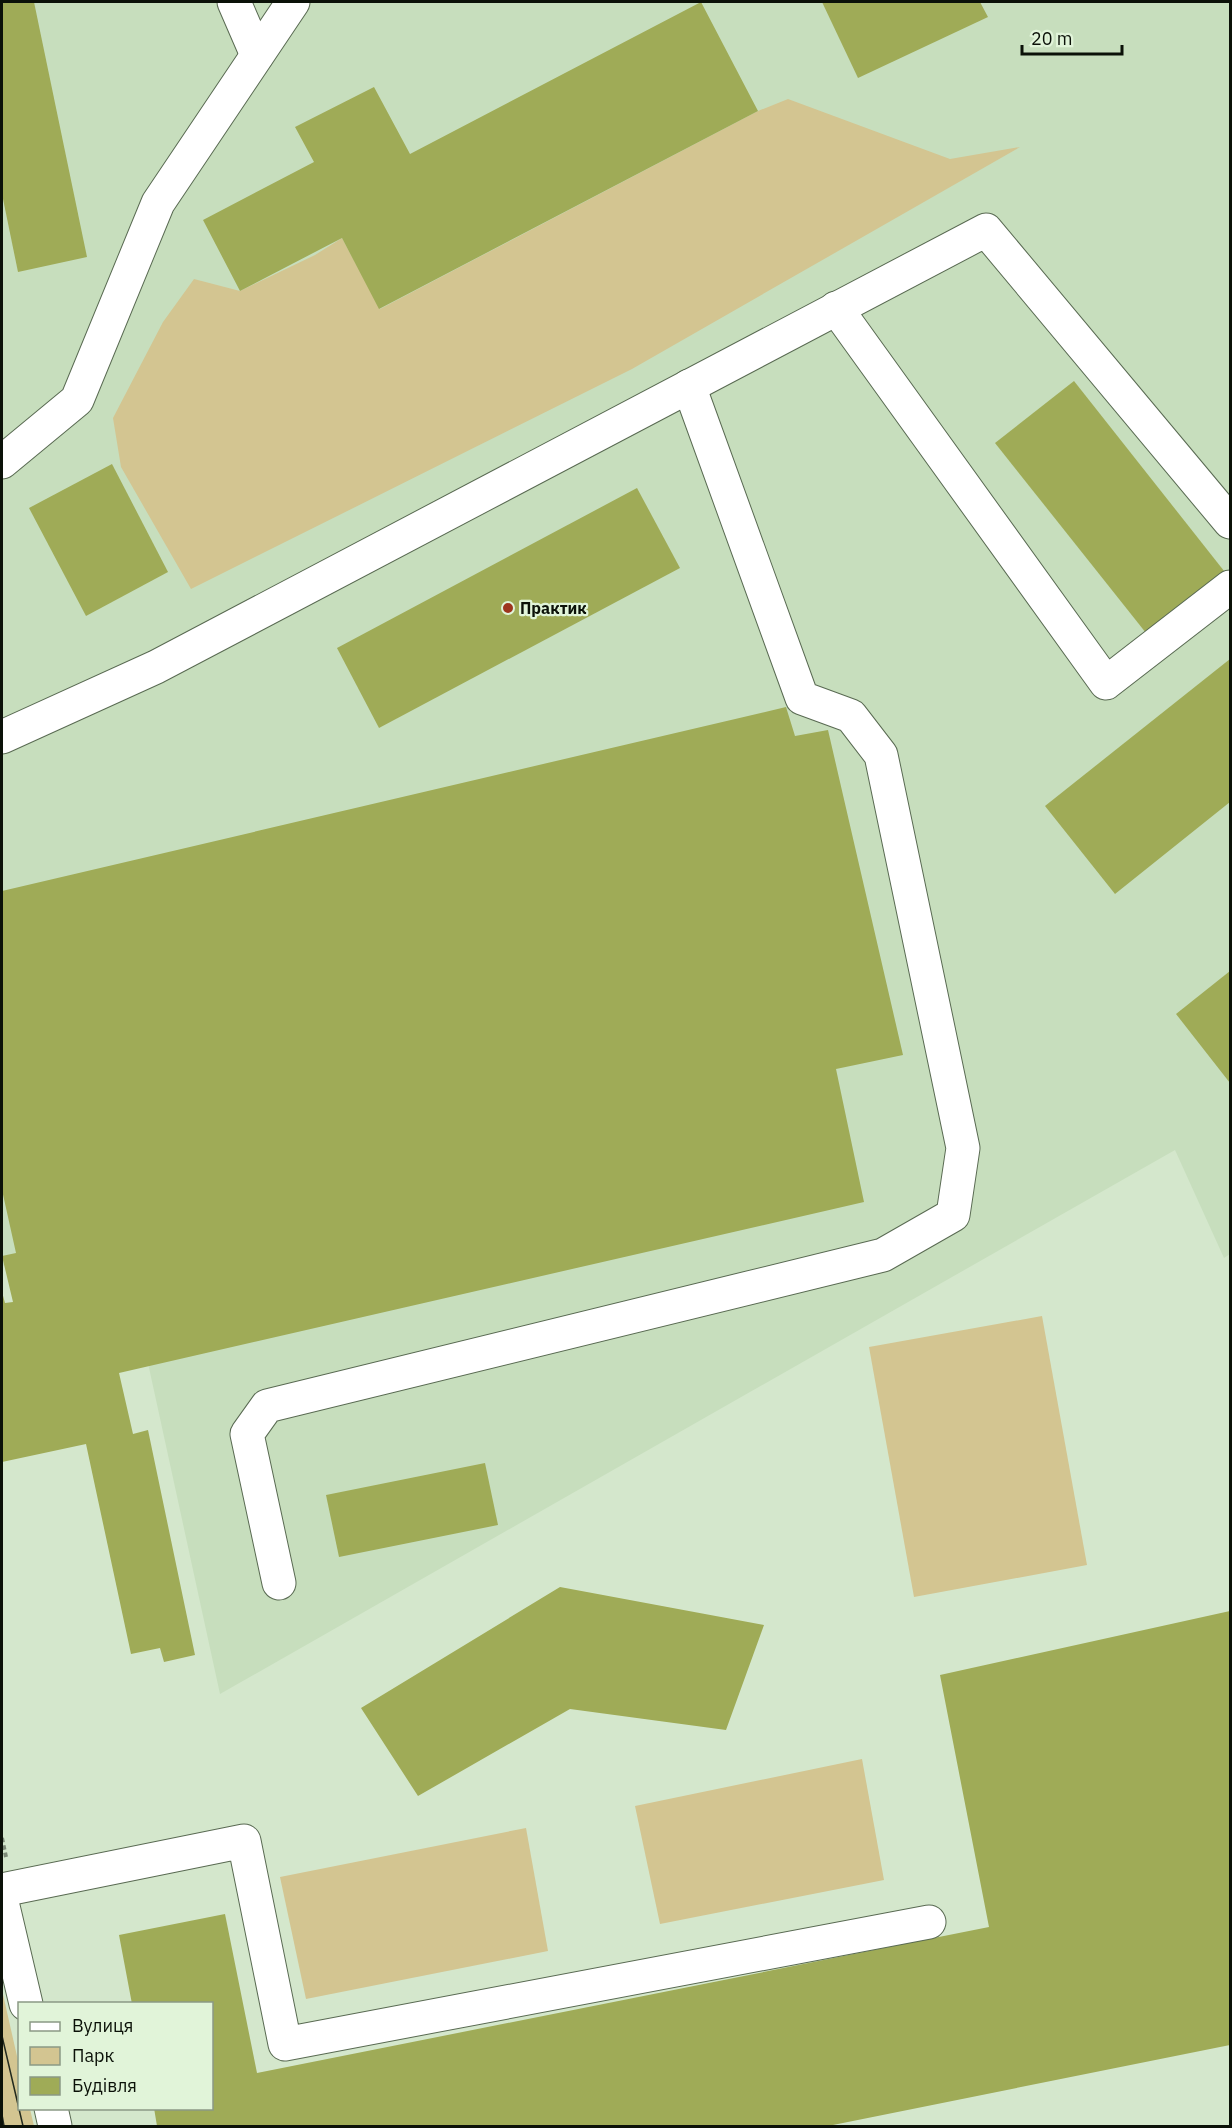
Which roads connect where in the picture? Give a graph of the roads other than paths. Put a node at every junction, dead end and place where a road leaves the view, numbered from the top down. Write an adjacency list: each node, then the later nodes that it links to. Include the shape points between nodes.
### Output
1 (234, 2): 3 (main road)
2 (293, 2): 3 (main road)
3 (257, 55): 6 (main road, via 158,203 78,400)
4 (836, 309): 5 (main road); 7 (main road, via 986,230); 8 (main road, via 1106,683)
5 (689, 386): 9 (main road, via 156,667); 10 (main road, via 802,698 851,716 881,755 963,1148 953,1215 883,1255 267,1406 247,1434)
6 (2, 462)
7 (1230, 522)
8 (1230, 586)
9 (2, 737)
10 (279, 1582)
11 (2, 1890): 13 (main road, via 244,1841 285,2044)
12 (2, 1902): 14 (main road)
13 (929, 1922)
14 (26, 2002)
15 (51, 2110): 16 (main road)
16 (55, 2127)

